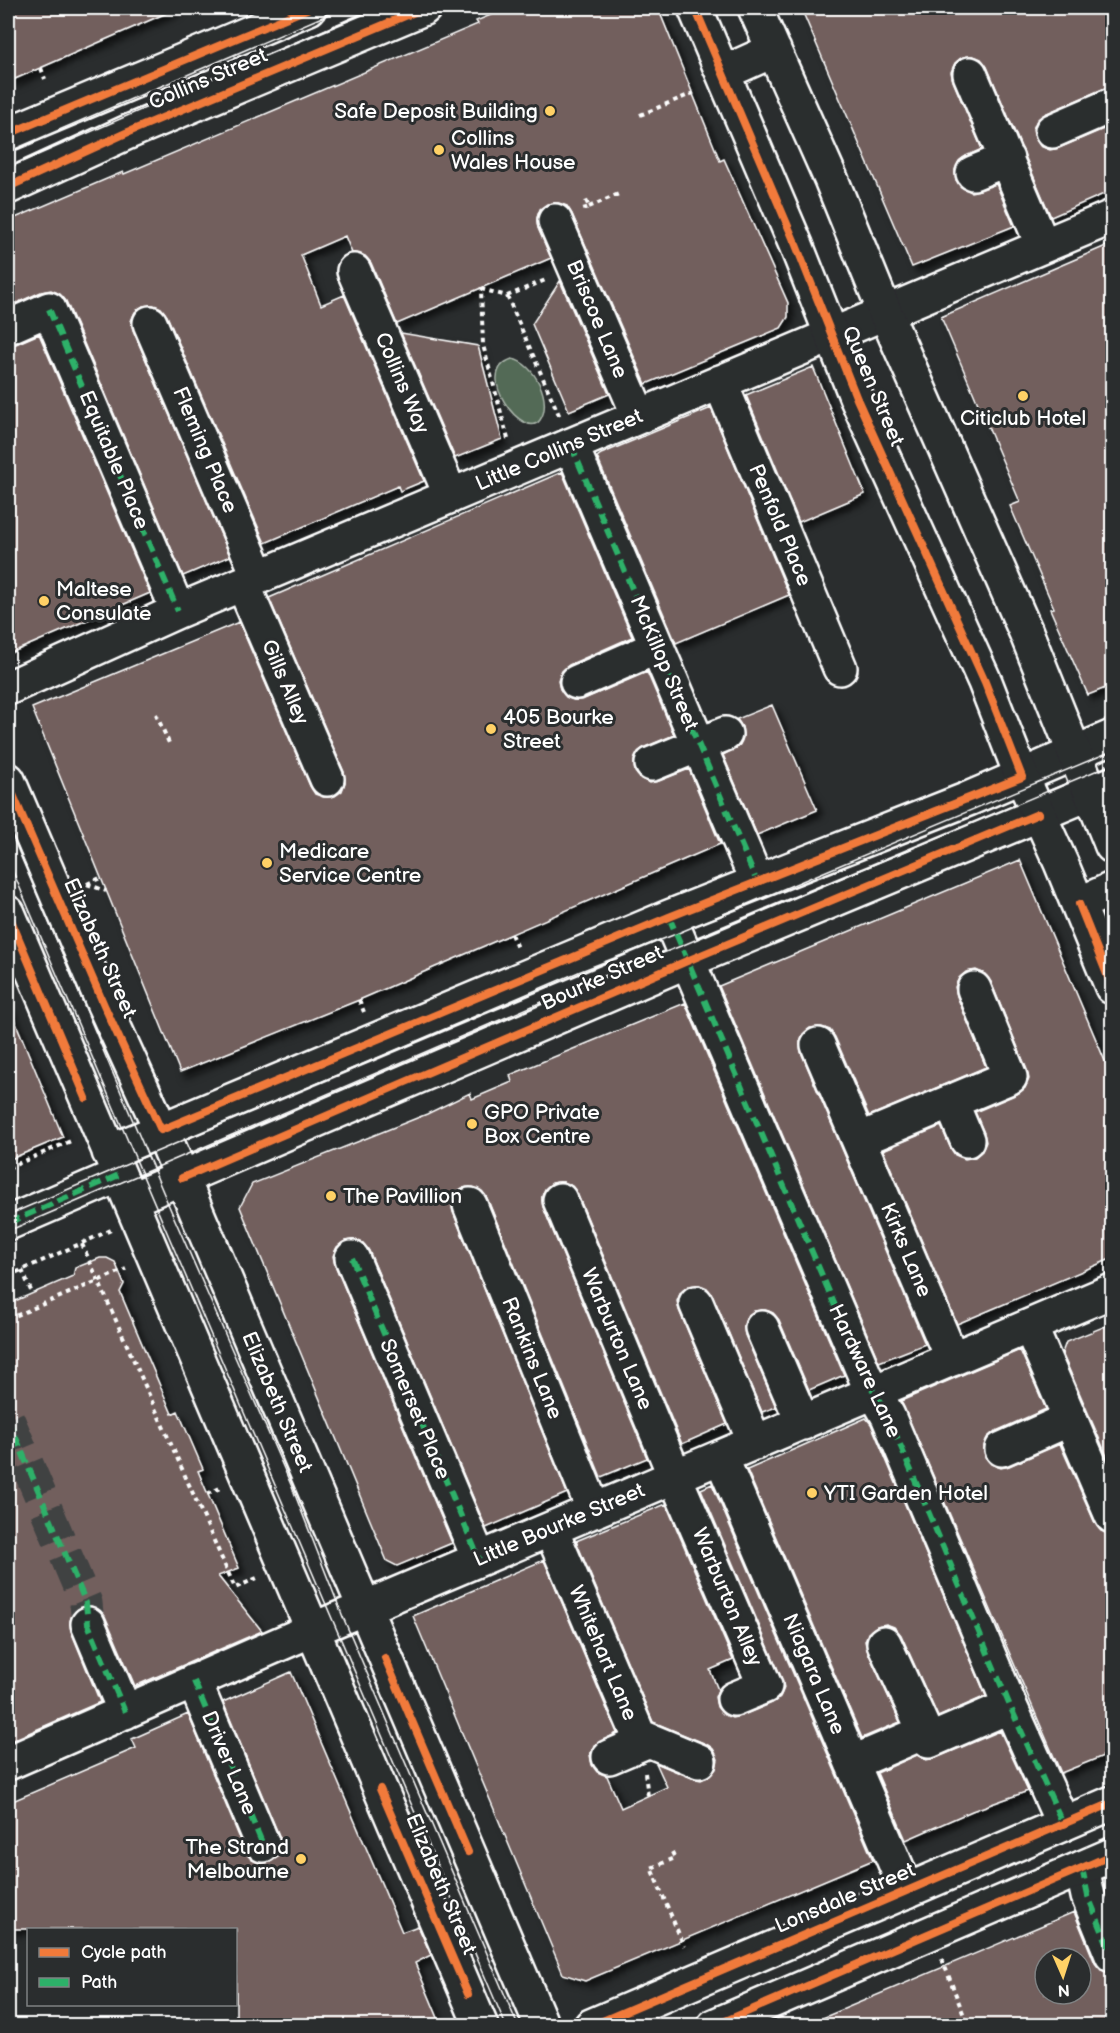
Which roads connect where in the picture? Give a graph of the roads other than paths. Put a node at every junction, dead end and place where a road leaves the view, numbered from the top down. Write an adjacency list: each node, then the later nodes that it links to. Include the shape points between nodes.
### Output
1 (309, 8): 10 (street, Collins Street)
2 (424, 8): 13 (street, Collins Street)
3 (695, 8): 7 (street, Queen Street)
4 (755, 8): 5 (street, Queen Street)
5 (774, 50): 7 (street); 18 (street, Queen Street)
6 (970, 74): 11 (street)
7 (712, 81): 21 (street, Queen Street, via 796,245)
8 (1113, 105): 9 (street)
9 (1052, 131)
10 (8, 134)
11 (1006, 159): 12 (street); 16 (street)
12 (974, 173)
13 (8, 187)
14 (1113, 217): 16 (street, Little Collins Street)
15 (555, 221): 23 (street, Briscoe Lane)
16 (1043, 246): 18 (street, Little Collins Street)
17 (354, 271): 25 (street, Collins Way)
18 (885, 312): 21 (street, Little Collins Street); 34 (street, Queen Street)
19 (150, 322): 26 (street, Fleming Place)
20 (8, 327): 27 (street, Equitable Place, via 49,309)
21 (831, 335): 22 (street, Little Collins Street); 36 (street, Queen Street, via 985,682)
22 (720, 382): 23 (street, Little Collins Street); 29 (street, Penfold Place)
23 (639, 416): 24 (street, Little Collins Street)
24 (567, 434): 25 (street, Little Collins Street); 28 (street, McKillop Street)
25 (451, 496): 26 (street, Little Collins Street)
26 (251, 580): 27 (street, Little Collins Street); 37 (street, Gills Alley)
27 (178, 611): 31 (street, Little Collins Street)
28 (657, 647): 30 (street); 33 (street, McKillop Street)
29 (840, 668)
30 (577, 682)
31 (8, 688)
32 (1113, 737): 34 (street, Bourke Street)
33 (711, 739): 35 (street); 42 (street, McKillop Street)
34 (1075, 752): 36 (street, Bourke Street); 39 (street, Queen Street)
35 (651, 764)
36 (1022, 777): 40 (street, Queen Street); 42 (street, Bourke Street)
37 (327, 779)
38 (8, 780): 52 (street, Elizabeth Street)
39 (1102, 789): 40 (street, Bourke Street); 41 (street, Queen Street)
40 (1038, 814): 44 (street, Queen Street); 47 (street, Bourke Street)
41 (1113, 846)
42 (757, 882): 46 (street, Bourke Street)
43 (1113, 888): 44 (street)
44 (1078, 904): 48 (street, Queen Street)
45 (8, 914): 56 (street, Elizabeth Street)
46 (669, 917): 47 (street, Hardware Lane); 52 (street, Bourke Street)
47 (687, 961): 55 (street, Bourke Street); 66 (street, Hardware Lane, via 865,1376)
48 (1113, 987)
49 (974, 989): 51 (street, via 1010,1077)
50 (818, 1046): 53 (street, Kirks Lane)
51 (951, 1102): 53 (street); 54 (street)
52 (161, 1130): 55 (street, Elizabeth Street); 56 (street, Bourke Street)
53 (859, 1140): 65 (street, Kirks Lane)
54 (967, 1140)
55 (182, 1178): 56 (street, Bourke Street); 77 (street, Elizabeth Street)
56 (119, 1188): 59 (street); 79 (street, Elizabeth Street)
57 (560, 1200): 72 (street, Warburton Lane)
58 (470, 1205): 73 (street, Rankins Lane)
59 (8, 1223)
60 (352, 1258): 76 (street, Somerset Place)
61 (1113, 1291): 63 (street, Little Bourke Street)
62 (696, 1303): 69 (street)
63 (1030, 1326): 65 (street, Little Bourke Street); 67 (street)
64 (762, 1328): 68 (street)
65 (952, 1359): 66 (street, Little Bourke Street)
66 (875, 1391): 68 (street, Little Bourke Street); 83 (street, Hardware Lane)
67 (1070, 1419): 70 (street); 74 (street)
68 (803, 1423): 69 (street, Little Bourke Street)
69 (755, 1443): 71 (street, Little Bourke Street)
70 (1002, 1449)
71 (721, 1457): 72 (street, Little Bourke Street); 90 (street, Niagara Lane)
72 (675, 1477): 73 (street, Little Bourke Street); 82 (street, Warburton Alley, via 765,1686)
73 (594, 1511): 75 (street, Little Bourke Street)
74 (1113, 1516)
75 (551, 1530): 76 (street, Little Bourke Street); 85 (street, Whitehart Lane)
76 (479, 1559): 77 (street, Little Bourke Street)
77 (364, 1608): 79 (street, Little Bourke Street); 102 (street, Elizabeth Street)
78 (88, 1624): 84 (street)
79 (314, 1629): 81 (street, Little Bourke Street); 101 (street, Elizabeth Street)
80 (884, 1642): 83 (street, via 928,1741)
81 (194, 1681): 84 (street, Little Bourke Street); 93 (street, Driver Lane)
82 (734, 1699)
83 (1010, 1706): 92 (street, Hardware Lane)
84 (125, 1712): 89 (street, Little Bourke Street)
85 (639, 1736): 87 (street, Whitehart Lane, via 642,1743); 88 (street)
86 (915, 1736): 90 (street)
87 (609, 1757)
88 (699, 1761)
89 (8, 1763)
90 (852, 1763): 96 (street, Niagara Lane)
91 (1113, 1803): 92 (street, Lonsdale Street)
92 (1063, 1824): 95 (street, Hardware Lane); 96 (street, Lonsdale Street)
93 (263, 1845)
94 (1113, 1855): 95 (street)
95 (1082, 1868): 98 (street); 99 (street, Hardware Lane, via 1088,1896)
96 (907, 1891): 97 (street, Lonsdale Street)
97 (874, 1905): 98 (street); 100 (street, Lonsdale Street)
98 (894, 1949): 103 (street)
99 (1113, 1955)
100 (599, 2024)
101 (481, 2025)
102 (543, 2025)
103 (714, 2025)

